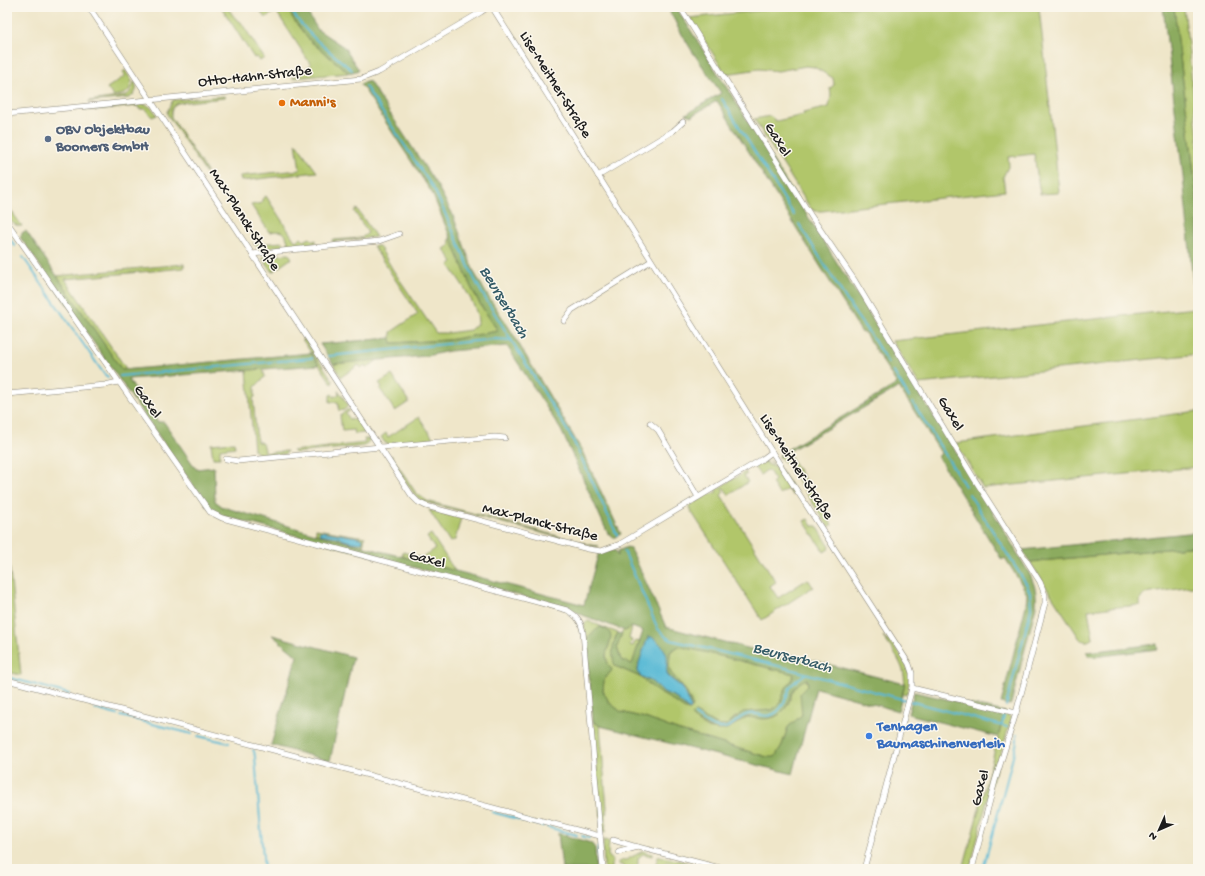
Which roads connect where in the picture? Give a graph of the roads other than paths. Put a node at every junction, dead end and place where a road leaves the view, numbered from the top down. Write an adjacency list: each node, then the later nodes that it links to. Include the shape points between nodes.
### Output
1 (89, 7): 5 (street, Max-Planck-Straße)
2 (488, 7): 5 (street, Otto-Hahn-Straße, via 379,72 361,79)
3 (492, 7): 8 (street, Lise-Meitner-Straße)
4 (680, 7): 24 (street, Gaxel, via 807,210 855,281 1040,582 1045,595 1044,603)
5 (151, 100): 6 (street, Otto-Hahn-Straße); 11 (street, Max-Planck-Straße)
6 (7, 114)
7 (682, 122): 8 (street, via 673,131)
8 (598, 176): 12 (street, Lise-Meitner-Straße)
9 (7, 222): 14 (street, Gaxel)
10 (399, 234): 11 (street, via 379,241)
11 (252, 254): 18 (street, Max-Planck-Straße)
12 (651, 261): 13 (street, via 572,310); 19 (street, Lise-Meitner-Straße)
13 (564, 321)
14 (118, 382): 15 (street, Gaxel); 25 (street, Gaxel, via 210,512 216,516 567,610 574,614 579,619 583,632)
15 (7, 394)
16 (650, 423): 21 (street, via 658,430)
17 (505, 438): 18 (street, via 496,436)
18 (380, 447): 20 (street, via 238,461); 21 (street, Max-Planck-Straße, via 412,496 421,504 595,551 606,550 620,544)
19 (772, 452): 21 (street, Max-Planck-Straße); 23 (street, Lise-Meitner-Straße, via 905,657 912,672)
20 (226, 459)
21 (698, 497)
22 (7, 680): 25 (street)
23 (912, 688): 24 (street); 31 (street, Lise-Meitner-Straße)
24 (1016, 713): 32 (street, Gaxel)
25 (600, 836): 29 (street, Gaxel)
26 (613, 840): 27 (street)
27 (638, 847): 28 (street); 30 (street)
28 (619, 852)
29 (603, 869)
30 (724, 869)
31 (864, 869)
32 (972, 869)

